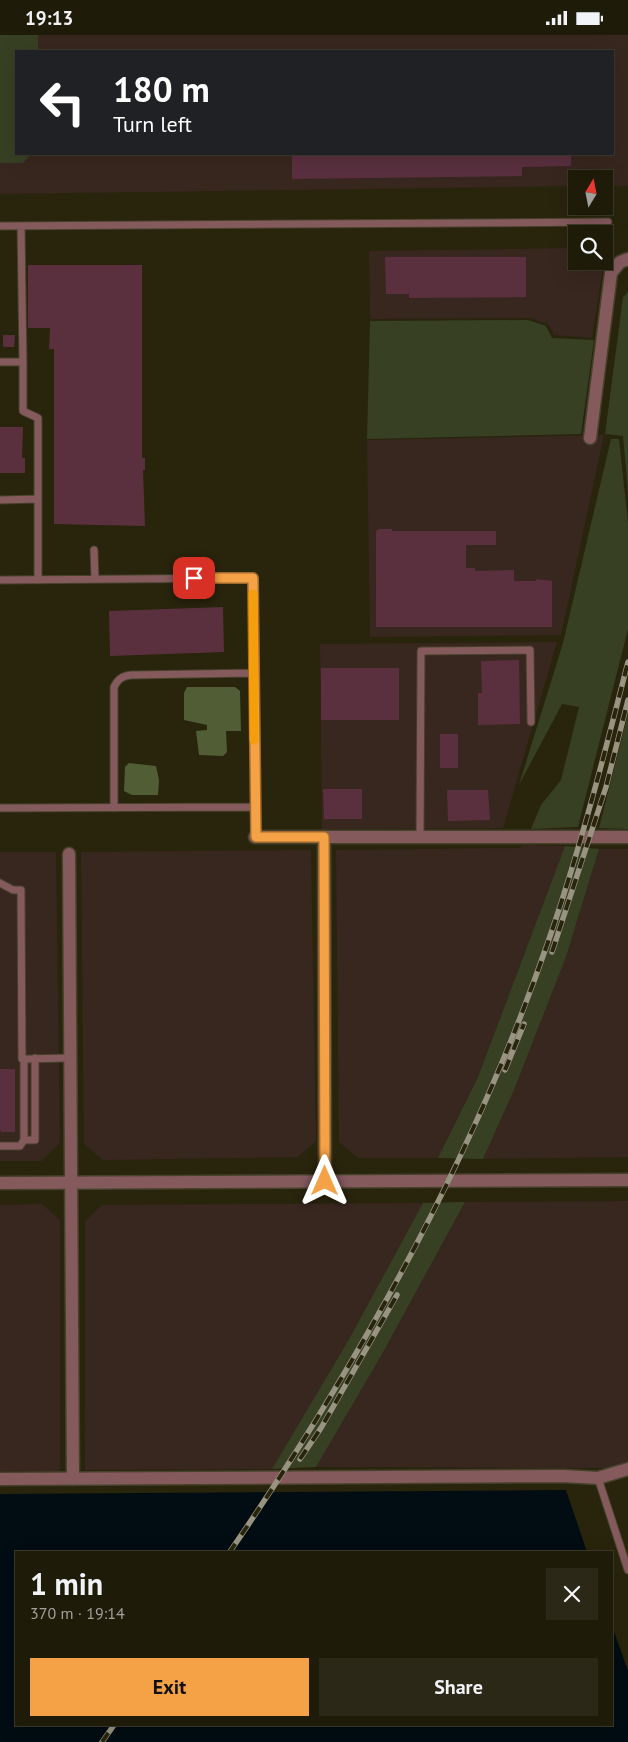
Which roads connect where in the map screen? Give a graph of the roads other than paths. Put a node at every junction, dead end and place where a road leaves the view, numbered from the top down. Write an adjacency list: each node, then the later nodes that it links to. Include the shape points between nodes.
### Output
1 (608, 222): 3 (lane)
2 (0, 226): 3 (lane)
3 (21, 226): 6 (lane)
4 (628, 259): 7 (street, via 620,261 611,273)
5 (0, 362): 6 (lane)
6 (23, 362): 8 (lane, via 24,411 38,418)
7 (590, 438)
8 (38, 499): 9 (lane); 13 (lane)
9 (0, 500)
10 (94, 550): 11 (lane)
11 (95, 579): 13 (lane); 14 (lane, via 253,578)
12 (0, 580): 13 (lane)
13 (38, 580)
14 (254, 673): 16 (lane); 18 (lane, via 131,675 117,681 114,687)
15 (531, 723): 21 (lane, via 530,650 420,651)
16 (255, 807): 18 (lane); 19 (lane)
17 (0, 808): 18 (lane)
18 (114, 808)
19 (256, 837): 20 (street)
20 (324, 837): 21 (street); 31 (street)
21 (420, 837): 22 (street)
22 (628, 837)
23 (68, 853): 26 (street)
24 (0, 883): 27 (lane, via 13,890 21,890)
25 (35, 1058): 26 (lane); 27 (lane); 28 (lane, via 35,1140)
26 (70, 1058): 33 (street)
27 (24, 1059): 28 (lane)
28 (24, 1140): 29 (lane, via 20,1146)
29 (0, 1146)
30 (628, 1179): 31 (street)
31 (325, 1181): 33 (street)
32 (0, 1183): 33 (street)
33 (72, 1183): 36 (street)
34 (628, 1469): 37 (street)
35 (0, 1479): 36 (street)
36 (73, 1479): 37 (street, via 563,1475)
37 (598, 1479): 38 (lane)
38 (628, 1570)

